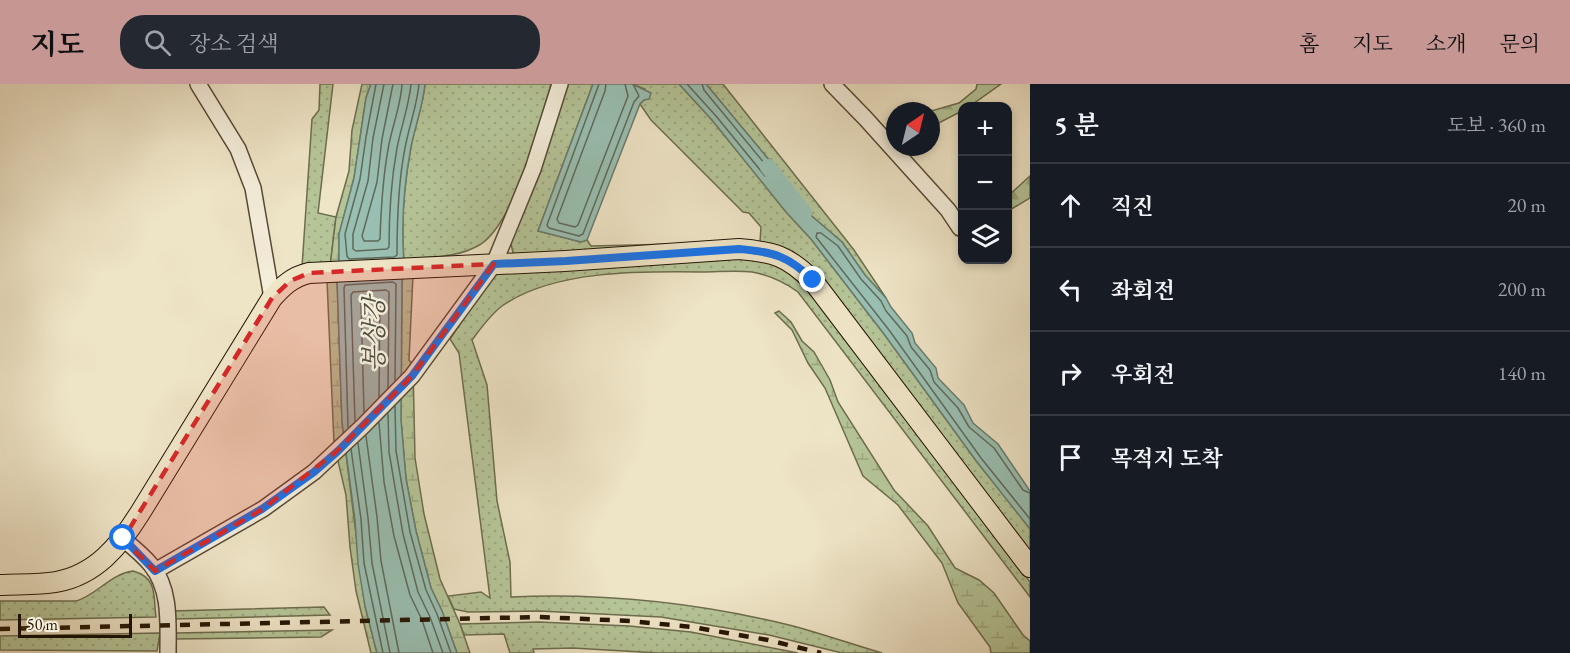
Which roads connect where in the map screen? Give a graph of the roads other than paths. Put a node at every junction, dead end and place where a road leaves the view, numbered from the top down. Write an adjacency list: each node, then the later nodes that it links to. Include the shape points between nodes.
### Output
1 (198, 84): 6 (street, via 238,149 253,188)
2 (560, 84): 5 (street, via 533,169)
3 (832, 84): 4 (street)
4 (958, 225)
5 (494, 264): 6 (main road, via 309,273 290,280); 8 (main road, via 739,249 790,260 813,280); 9 (street, via 412,376 338,451 262,509)
6 (272, 298): 7 (main road)
7 (123, 538): 9 (street); 10 (main road, via 111,554 74,577 56,582)
8 (1030, 567)
9 (155, 571): 11 (street, via 165,595)
10 (0, 585)
11 (168, 653)

